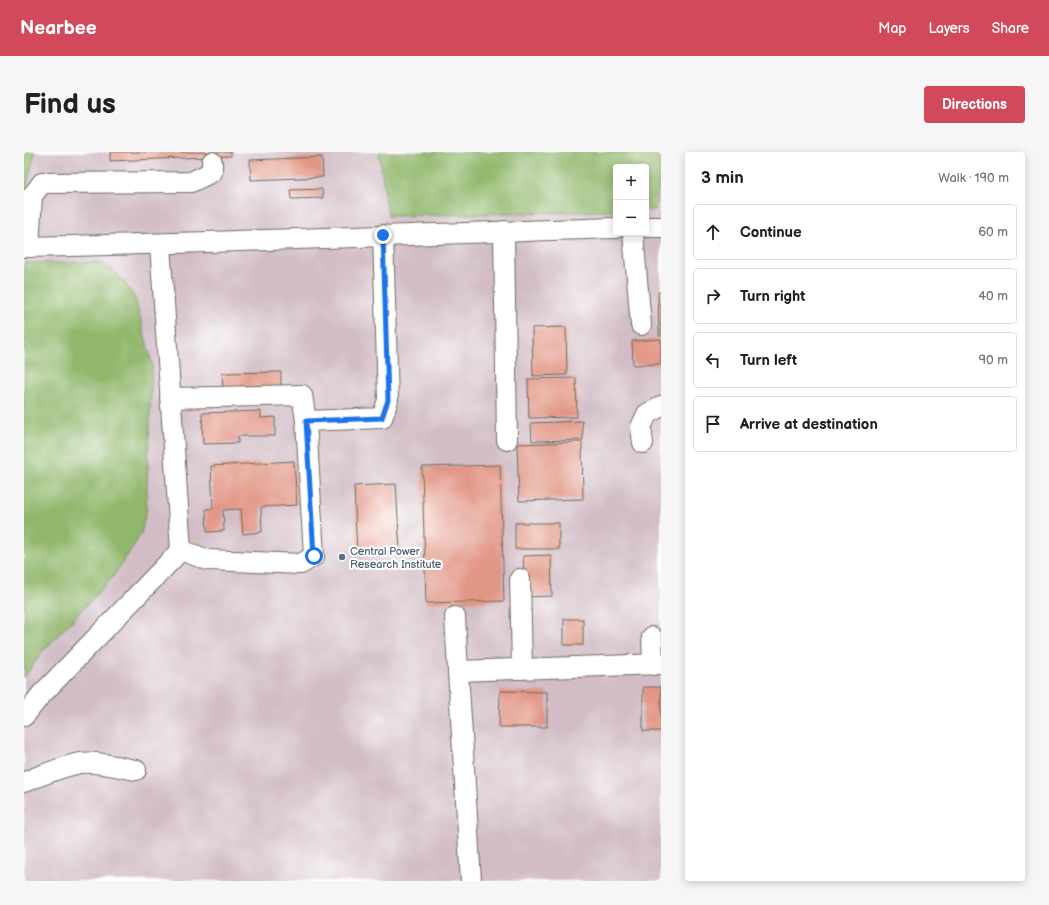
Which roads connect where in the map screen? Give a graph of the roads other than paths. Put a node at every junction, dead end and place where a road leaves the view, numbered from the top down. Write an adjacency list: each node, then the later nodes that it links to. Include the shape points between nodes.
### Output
1 (212, 162): 9 (street, via 212,172 191,182 42,183 32,196)
2 (661, 226): 3 (street)
3 (649, 227)
4 (613, 228): 5 (street)
5 (504, 231): 6 (street); 14 (street)
6 (383, 235): 8 (street); 13 (street, via 388,400 382,418)
7 (633, 236): 10 (street)
8 (160, 245): 9 (street); 11 (street)
9 (27, 247)
10 (641, 325)
11 (170, 398): 13 (street, via 302,395); 16 (street)
12 (661, 406): 15 (street, via 646,414 641,428)
13 (306, 421): 16 (street, via 314,556 301,564 208,560)
14 (508, 440)
15 (643, 443)
16 (181, 550): 23 (street, via 41,695)
17 (520, 578): 21 (street)
18 (455, 617): 22 (street)
19 (652, 637): 20 (street)
20 (657, 665): 21 (street)
21 (522, 669): 22 (street)
22 (458, 671): 26 (street)
23 (24, 716)
24 (136, 770): 25 (street, via 107,764 81,763)
25 (24, 782)
26 (471, 881)

